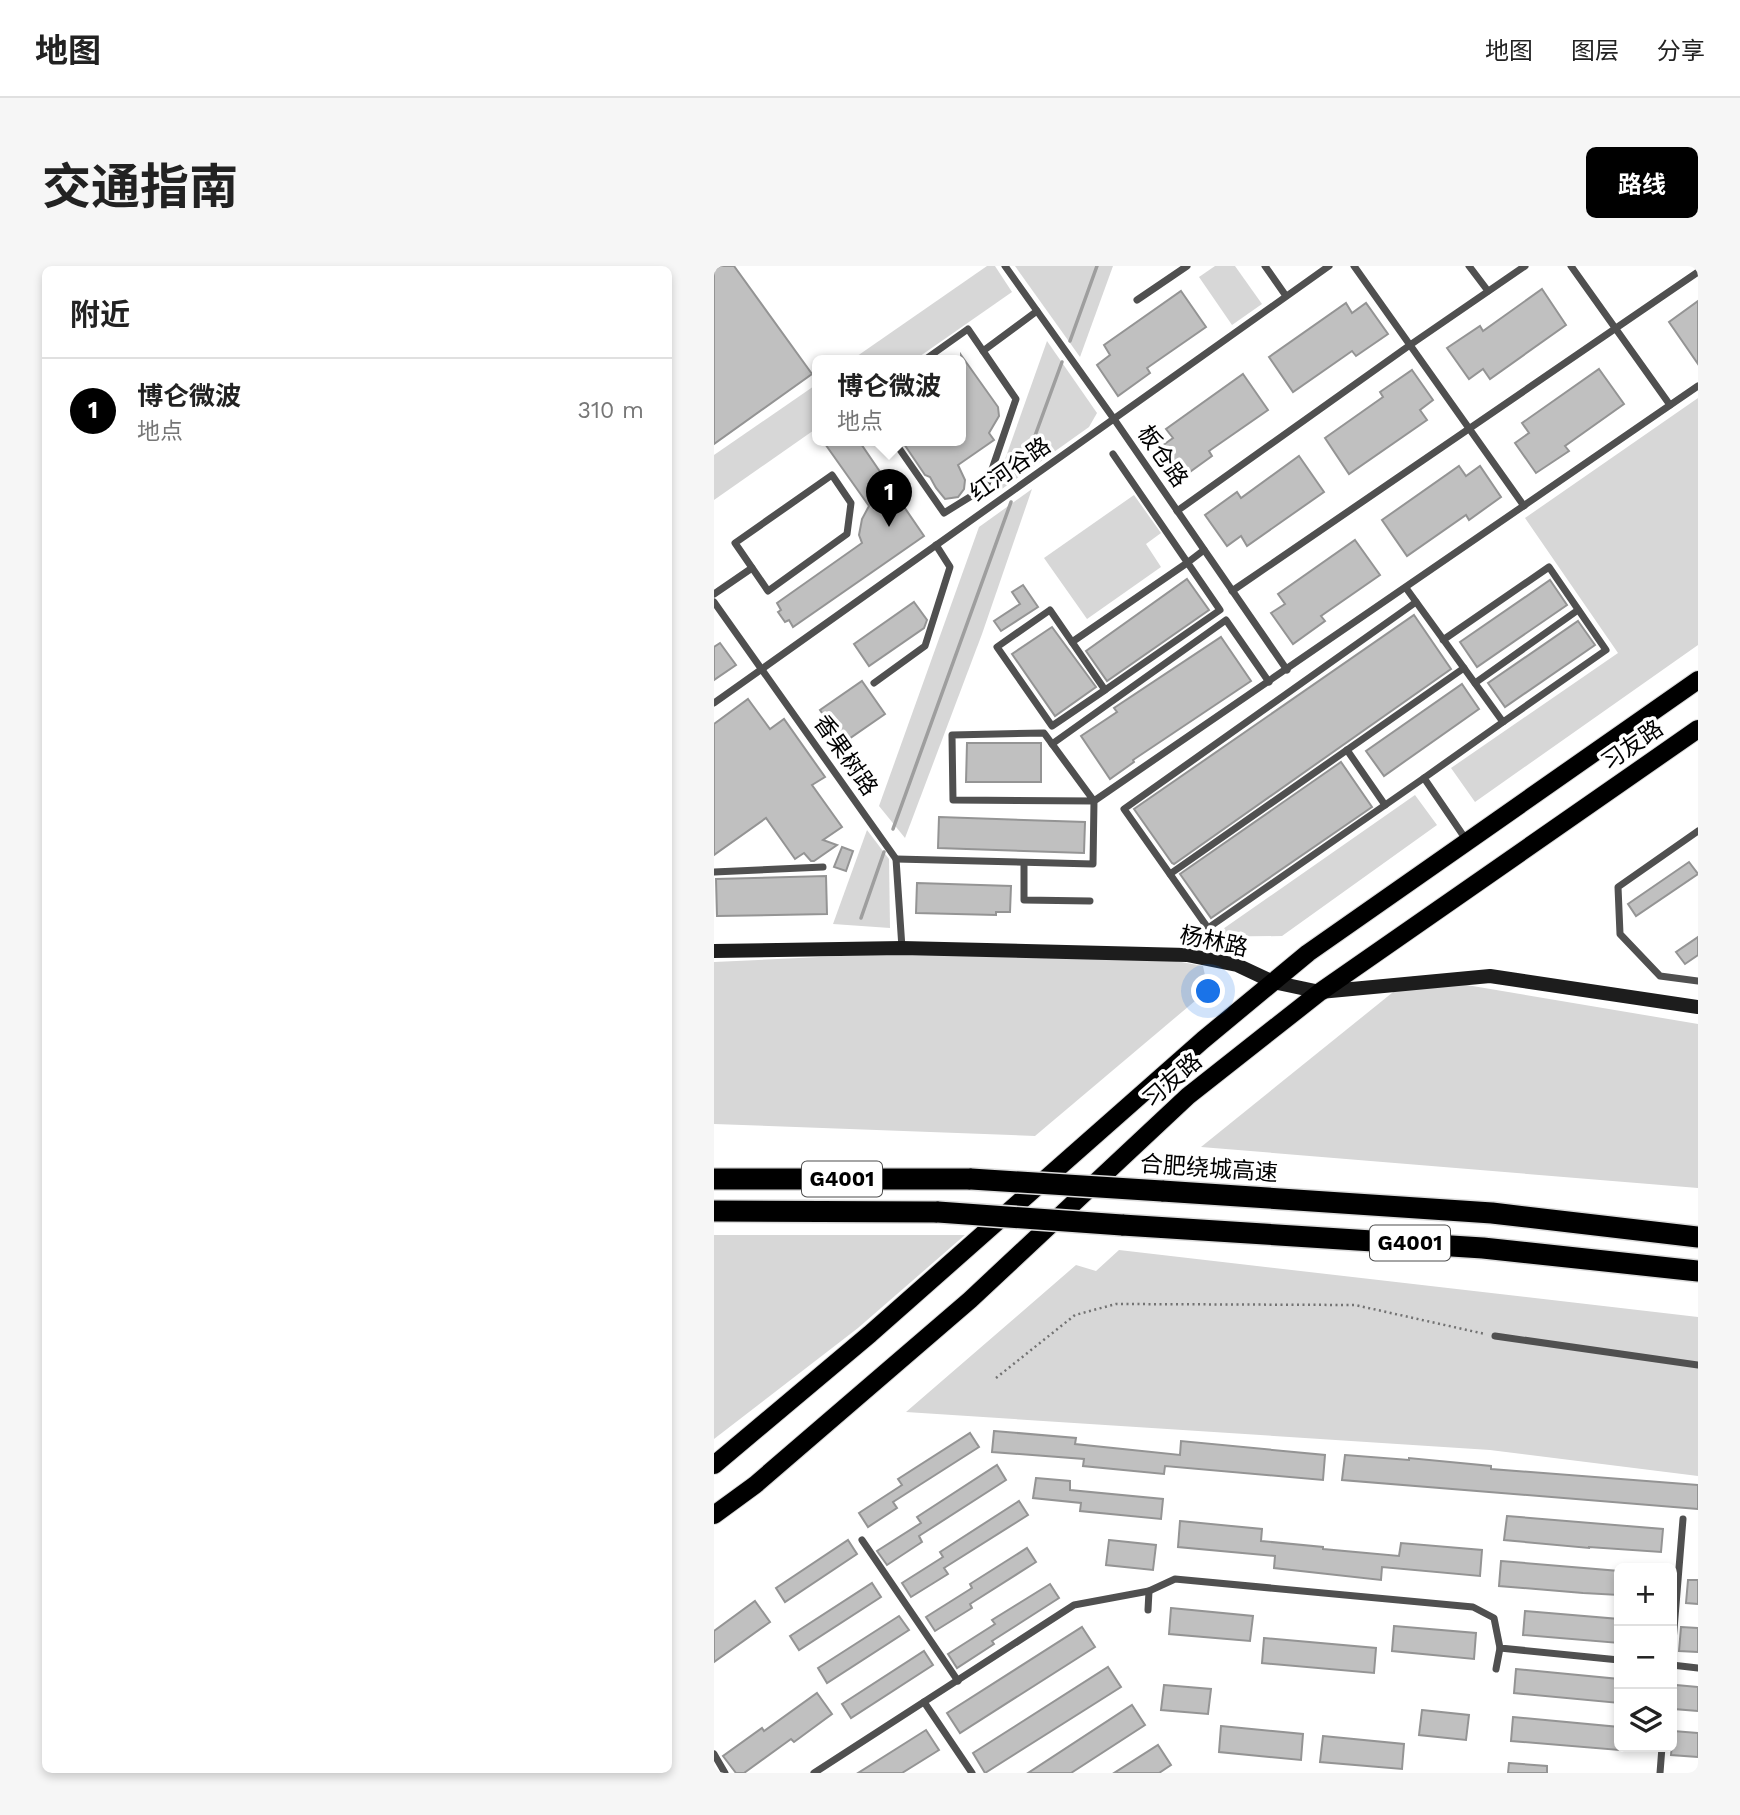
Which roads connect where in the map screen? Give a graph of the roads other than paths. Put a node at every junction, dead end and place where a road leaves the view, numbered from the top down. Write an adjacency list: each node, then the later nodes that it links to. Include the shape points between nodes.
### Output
1 (1005, 266): 13 (lane, 板仓路)
2 (1187, 266): 12 (lane)
3 (1265, 266): 11 (lane)
4 (1329, 266): 11 (lane, 红河谷路)
5 (1354, 266): 15 (lane)
6 (1469, 266): 10 (lane)
7 (1525, 266): 10 (lane)
8 (1571, 266): 14 (lane)
9 (1698, 268): 14 (lane)
10 (1488, 291): 15 (lane)
11 (1286, 296): 20 (lane, 红河谷路)
12 (1137, 300)
13 (1037, 311): 16 (lane); 20 (lane, 板仓路)
14 (1616, 328): 19 (lane); 21 (lane)
15 (1410, 345): 21 (lane); 25 (lane)
16 (983, 351): 17 (lane, via 968,329); 22 (lane, via 1016,399 986,486 944,513)
17 (931, 355)
18 (1698, 386): 19 (lane)
19 (1670, 405): 24 (lane)
20 (1114, 419): 25 (lane, 板仓路); 26 (lane, 红河谷路)
21 (1469, 429): 24 (lane); 31 (lane)
22 (897, 446)
23 (1113, 454): 28 (lane)
24 (1524, 506): 30 (lane)
25 (1177, 511): 27 (lane, 板仓路)
26 (936, 545): 38 (lane, 红河谷路); 43 (lane, via 950,567 925,646)
27 (1204, 551): 28 (lane); 31 (lane, 板仓路)
28 (1187, 563): 37 (lane); 45 (lane, via 1220,610)
29 (752, 568): 29 (lane, via 768,591 847,534 851,503 832,475 736,543); 32 (lane)
30 (1406, 588): 34 (lane); 40 (lane)
31 (1232, 592): 40 (lane, 板仓路)
32 (714, 594)
33 (714, 602): 38 (lane, 香果树路)
34 (1416, 603): 36 (lane); 60 (lane, via 1124,809)
35 (1578, 610): 36 (lane, via 1549,567); 44 (lane); 47 (lane, via 1606,650)
36 (1444, 640): 39 (lane)
37 (1072, 642): 45 (lane); 45 (lane, via 1049,610 997,647 1052,726)
38 (761, 668): 46 (lane, 红河谷路); 56 (lane, 香果树路)
39 (1464, 668): 44 (lane); 50 (lane)
40 (1286, 670): 42 (lane)
41 (1698, 680): 55 (main road, 习友路)
42 (1269, 682): 49 (lane, via 1226,620); 52 (lane)
43 (874, 683)
44 (1475, 683): 47 (lane)
45 (1105, 690)
46 (714, 703)
47 (1503, 722): 51 (lane)
48 (1698, 729): 66 (main road, 习友路)
49 (1052, 744): 52 (lane); 52 (lane, via 1044,733 952,735 953,800)
50 (1347, 750): 53 (lane); 60 (lane)
51 (1424, 778): 53 (lane); 55 (lane)
52 (1094, 802): 57 (lane, via 1093,864)
53 (1385, 805): 60 (lane, via 1208,928)
54 (1698, 831): 64 (lane, via 1618,887 1620,934 1660,976)
55 (1467, 842): 65 (main road, 习友路)
56 (896, 859): 57 (lane); 62 (lane)
57 (1024, 863): 61 (lane, via 1024,900)
58 (822, 867): 59 (lane)
59 (714, 872)
60 (1170, 874)
61 (1090, 901)
62 (902, 948): 63 (street, 杨林路); 65 (street, 杨林路, via 1187,955 1237,965)
63 (714, 951)
64 (1698, 981)
65 (1273, 982): 66 (street, 杨林路); 74 (main road, 习友路)
66 (1320, 992): 67 (street, 杨林路, via 1490,976); 75 (main road, 习友路, via 1188,1096 970,1300)
67 (1698, 1007)
68 (714, 1179): 70 (highway, 合肥绕城高速 / G4001, bridge, via 971,1179 1492,1213)
69 (714, 1210): 71 (highway, G4001, bridge, via 938,1212 1483,1248)
70 (1698, 1237)
71 (1698, 1271)
72 (1495, 1336): 73 (lane)
73 (1698, 1365)
74 (714, 1465)
75 (714, 1515)
76 (1683, 1519): 80 (lane)
77 (862, 1540): 86 (lane)
78 (1149, 1591): 79 (lane); 81 (lane, via 1175,1579 1473,1607 1494,1618); 86 (lane, via 1074,1605)
79 (1147, 1610)
80 (1674, 1626)
81 (1500, 1648): 82 (lane); 85 (lane)
82 (1614, 1659)
83 (1677, 1666): 84 (lane)
84 (1698, 1668)
85 (1496, 1669)
86 (958, 1681): 87 (lane)
87 (924, 1702): 91 (lane); 92 (lane)
88 (1662, 1752): 93 (lane)
89 (714, 1754): 90 (lane)
90 (725, 1773)
91 (814, 1773)
92 (972, 1773)
93 (1660, 1773)

